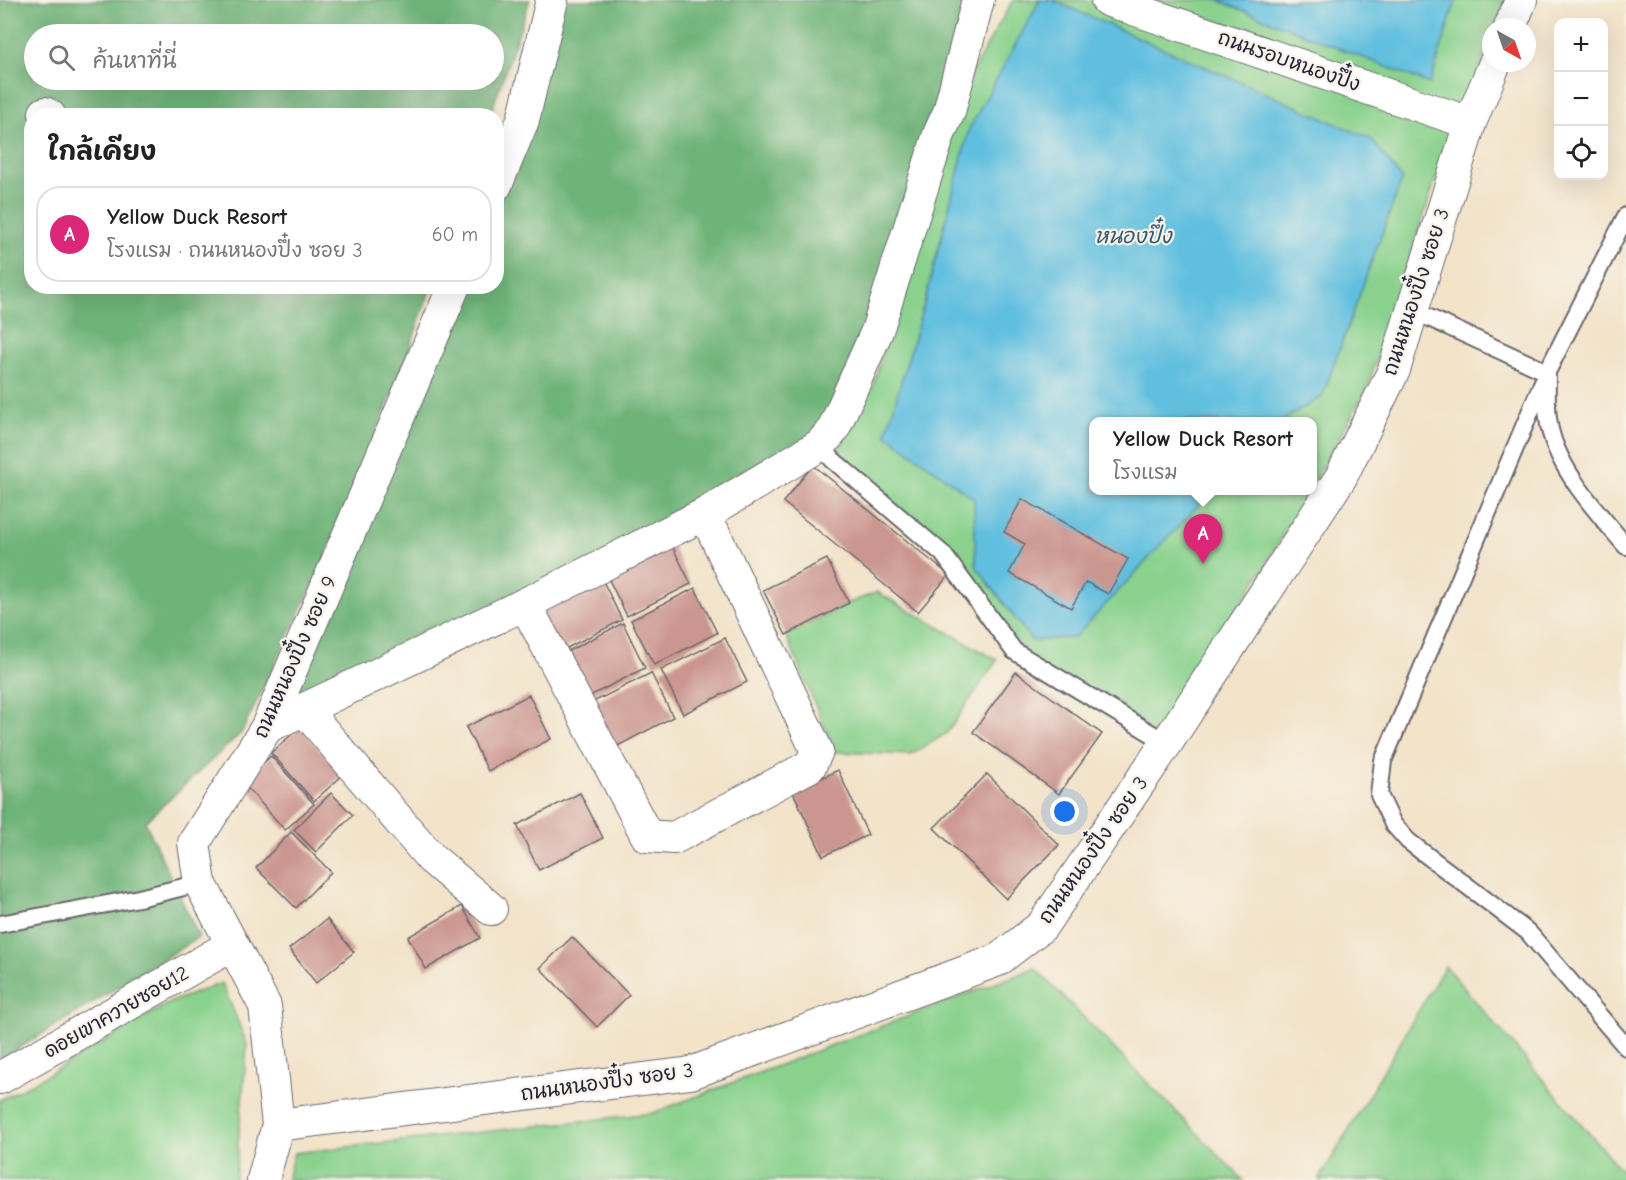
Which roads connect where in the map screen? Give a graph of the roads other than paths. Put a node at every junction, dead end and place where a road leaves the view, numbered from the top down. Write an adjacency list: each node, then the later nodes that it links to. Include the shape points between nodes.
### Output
1 (552, 0): 8 (street, via 524,120)
2 (978, 0): 14 (street, via 949,111 877,331 833,430)
3 (1107, 0): 7 (street, ถนนรอบหนองปึ๋ง)
4 (1521, 0): 5 (street)
5 (1513, 18)
6 (1491, 72): 7 (street, ถนนหนองปึ๋ง ซอย 3)
7 (1470, 123): 12 (street, ถนนหนองปึ๋ง ซอย 3)
8 (504, 166)
9 (1626, 216): 10 (lane)
10 (1620, 242): 13 (lane)
11 (451, 294): 19 (street, ถนนหนองปึ๋ง ซอย 9)
12 (1412, 310): 13 (lane); 20 (street, ถนนหนองปึ๋ง ซอย 3, via 1394,370 1341,477)
13 (1547, 372): 16 (lane, via 1548,419 1554,444 1579,489); 25 (lane, via 1383,761 1379,795 1393,824 1408,841 1528,932)
14 (820, 445): 15 (street); 20 (lane, via 943,554 1014,651)
15 (705, 514): 17 (street); 17 (street, via 817,751 810,766 674,838 647,836)
16 (1626, 546)
17 (525, 604): 18 (street)
18 (304, 709): 19 (street); 22 (street, via 431,858)
19 (267, 727): 21 (street, ถนนหนองปึ๋ง ซอย 9, via 194,843)
20 (1168, 741): 27 (street, ถนนหนองปึ๋ง ซอย 3, via 1042,926 998,960 691,1073)
21 (200, 884): 23 (lane); 24 (street, ถนนหนองปึ๋ง ซอย 9)
22 (491, 909)
23 (0, 924)
24 (232, 945): 26 (street, ดอยเขาควายซอย12); 27 (street, ถนนหนองปึ๋ง ซอย 9, via 266,1006)
25 (1626, 1047)
26 (0, 1078)
27 (278, 1125): 28 (street)
28 (263, 1180)

